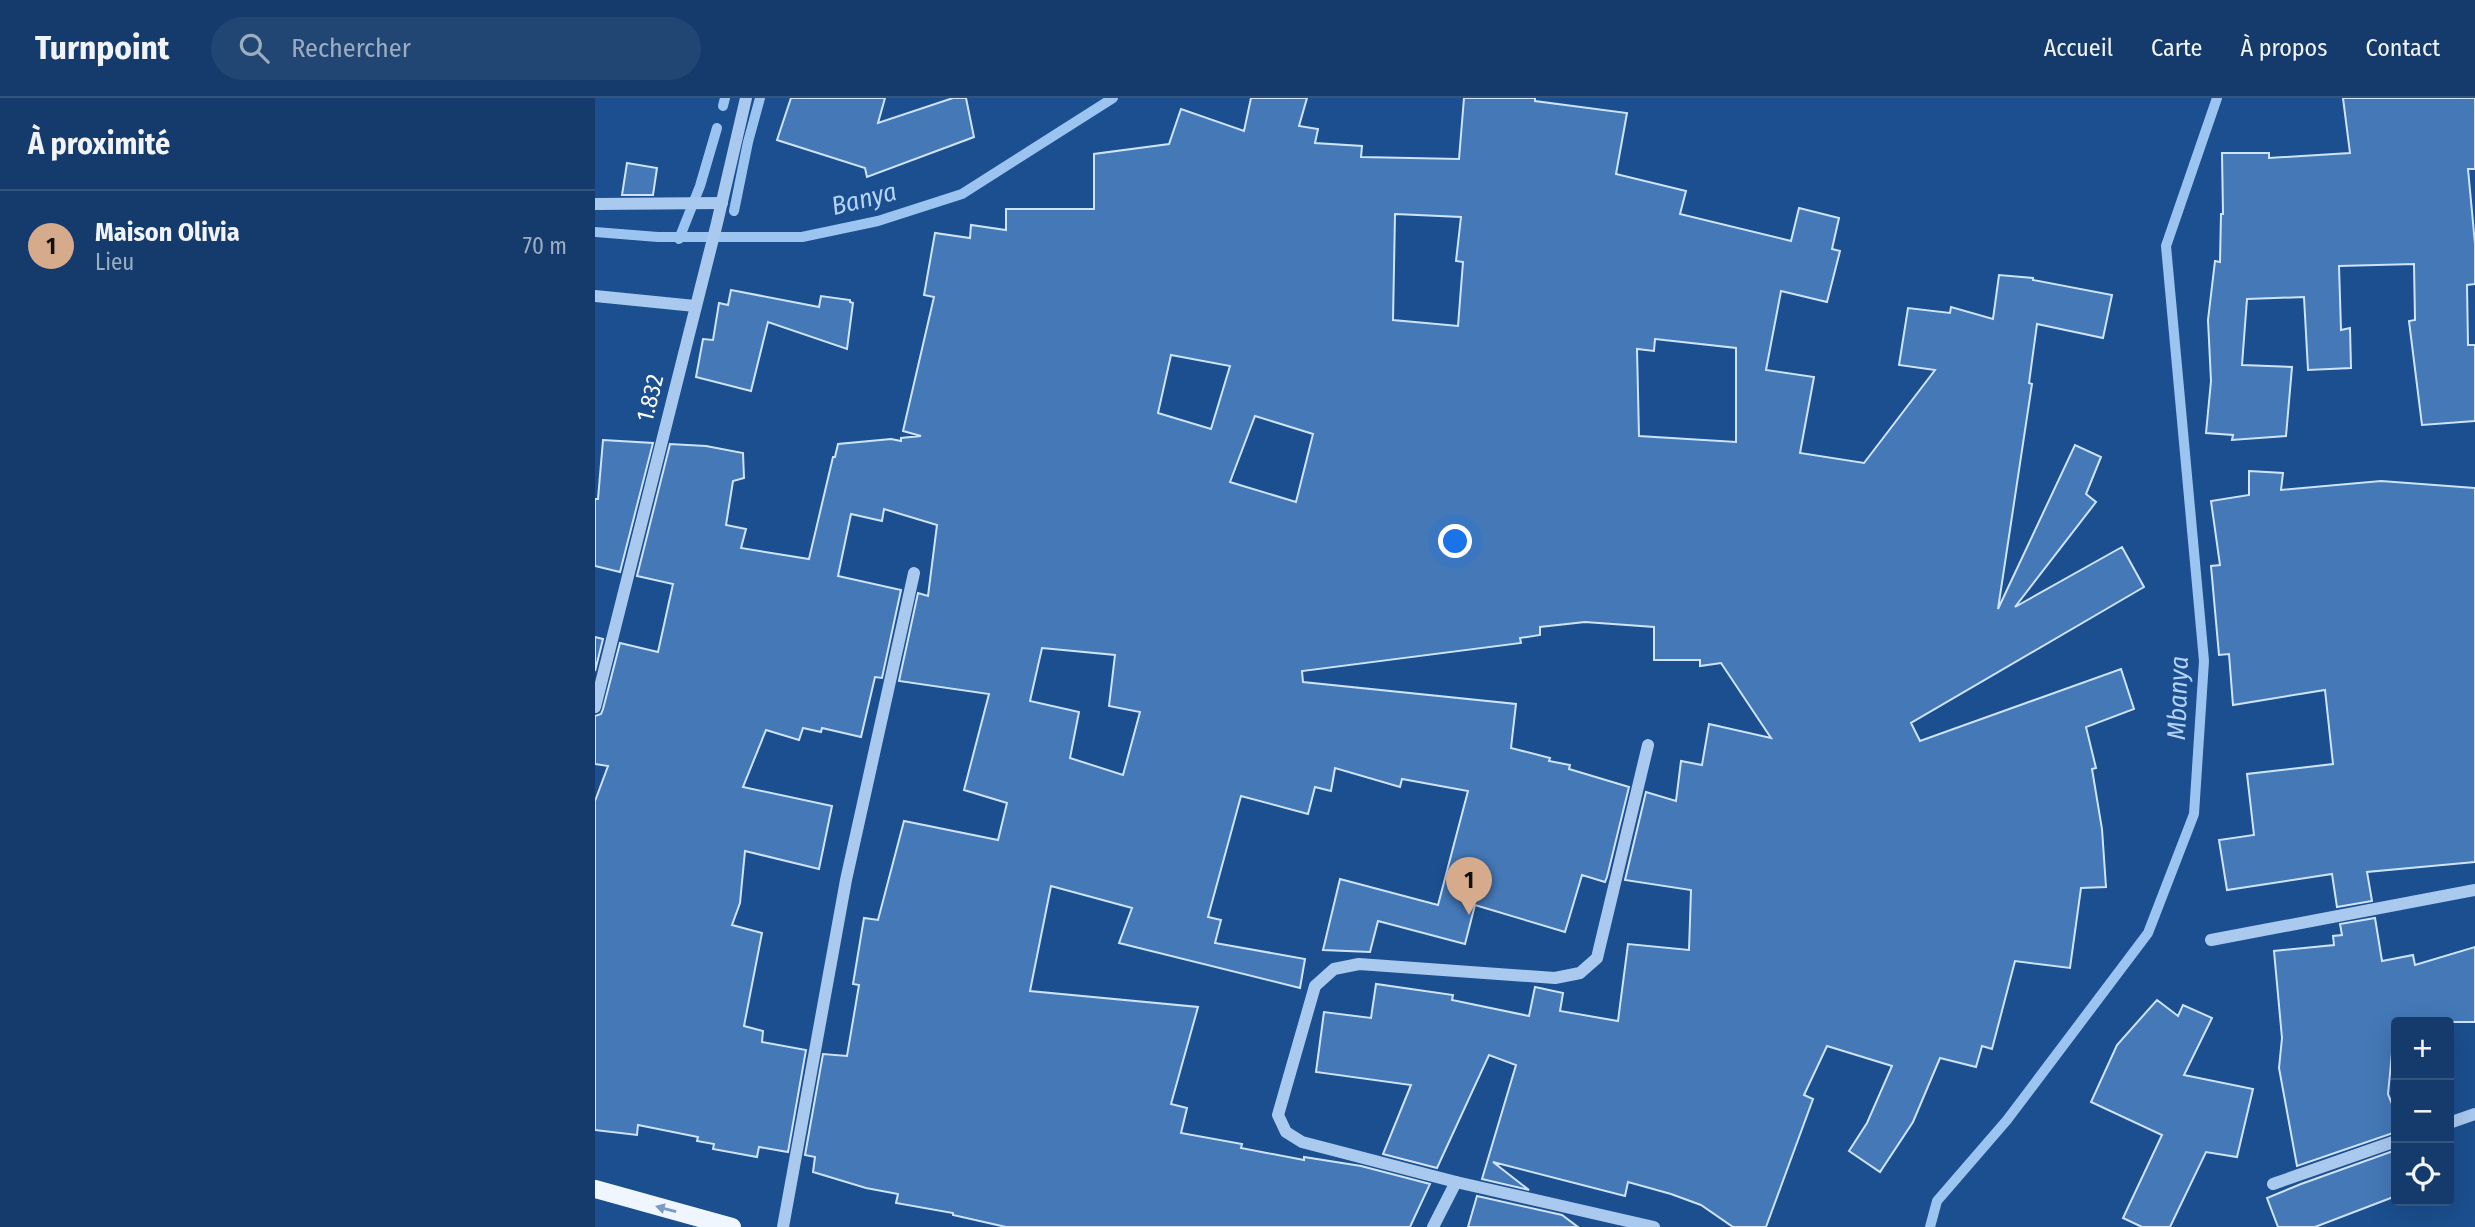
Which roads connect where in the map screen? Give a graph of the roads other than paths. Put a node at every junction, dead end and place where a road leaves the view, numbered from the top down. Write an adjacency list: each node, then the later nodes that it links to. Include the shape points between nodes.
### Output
1 (746, 98): 2 (street, 1.832)
2 (722, 203): 3 (street); 5 (street, 1.832)
3 (595, 204)
4 (595, 296): 5 (street)
5 (695, 306): 7 (street, 1.832)
6 (913, 573): 18 (street, via 846,880)
7 (595, 707)
8 (1648, 745): 14 (street, via 1597,958 1580,973 1556,978 1359,964 1334,969 1315,986 1278,1115 1286,1132 1302,1142)
9 (2475, 890): 10 (street)
10 (2211, 940)
11 (2475, 1114): 12 (street)
12 (2454, 1121)
13 (2391, 1143): 15 (street)
14 (1456, 1182): 19 (street); 20 (street)
15 (2273, 1184)
16 (595, 1189): 17 (main road, one-way to 16)
17 (732, 1227)
18 (783, 1227)
19 (1433, 1227)
20 (1654, 1227)

